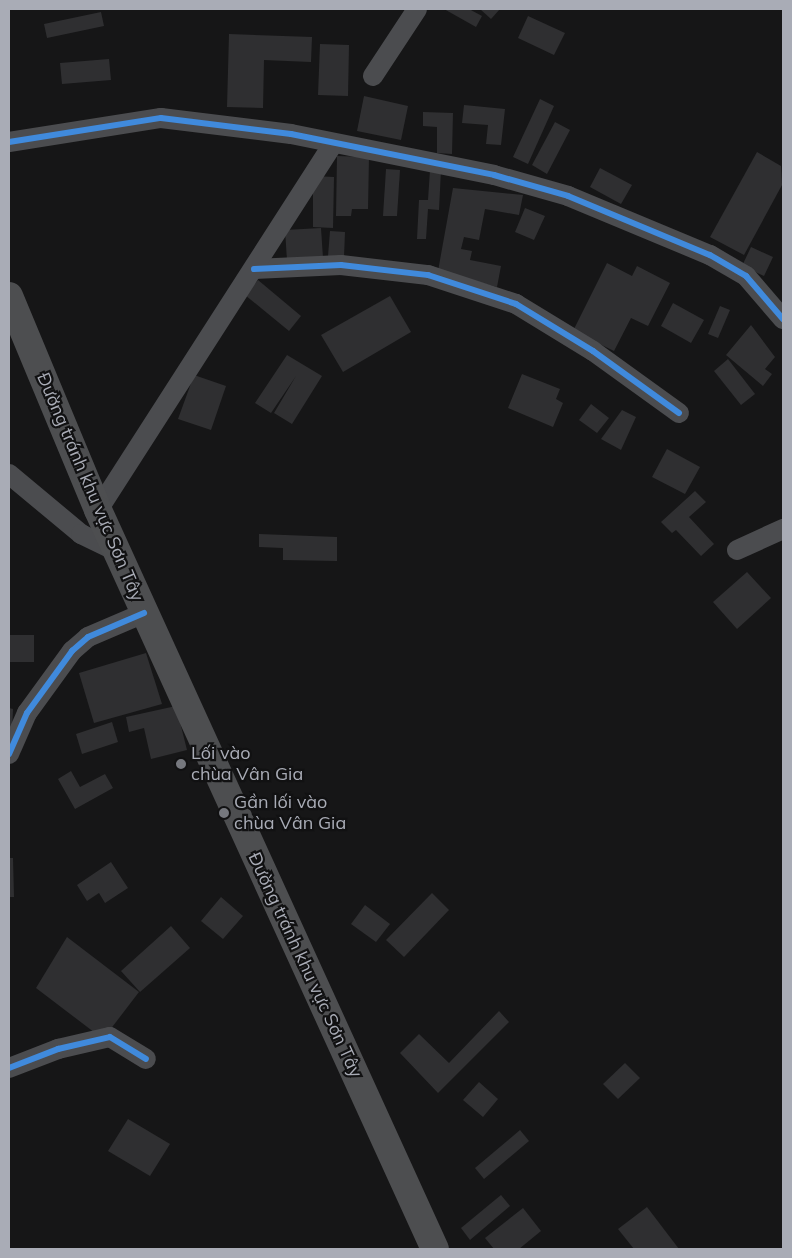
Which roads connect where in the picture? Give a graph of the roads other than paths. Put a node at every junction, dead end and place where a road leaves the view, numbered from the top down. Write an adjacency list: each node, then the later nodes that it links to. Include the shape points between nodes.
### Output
1 (417, 9): 2 (street)
2 (373, 76)
3 (9, 142): 4 (street, via 161,118)
4 (334, 143): 5 (street); 7 (street, via 494,175 568,196 656,231 746,276)
5 (254, 269): 8 (street, via 341,265 428,275 516,304 594,350); 10 (street)
6 (9, 296): 10 (highway, Đường tránh khu vực Sơn Tây)
7 (783, 319)
8 (679, 413)
9 (9, 474): 13 (street, via 81,534)
10 (98, 510): 13 (highway, Đường tránh khu vực Sơn Tây)
11 (783, 529): 12 (street)
12 (737, 550)
13 (116, 551): 14 (highway, Đường tránh khu vực Sơn Tây)
14 (144, 613): 15 (street, via 88,637 72,651 27,713); 18 (highway, Đường tránh khu vực Sơn Tây)
15 (9, 754)
16 (146, 1059): 17 (street, via 110,1037 58,1049)
17 (9, 1068)
18 (435, 1249)

